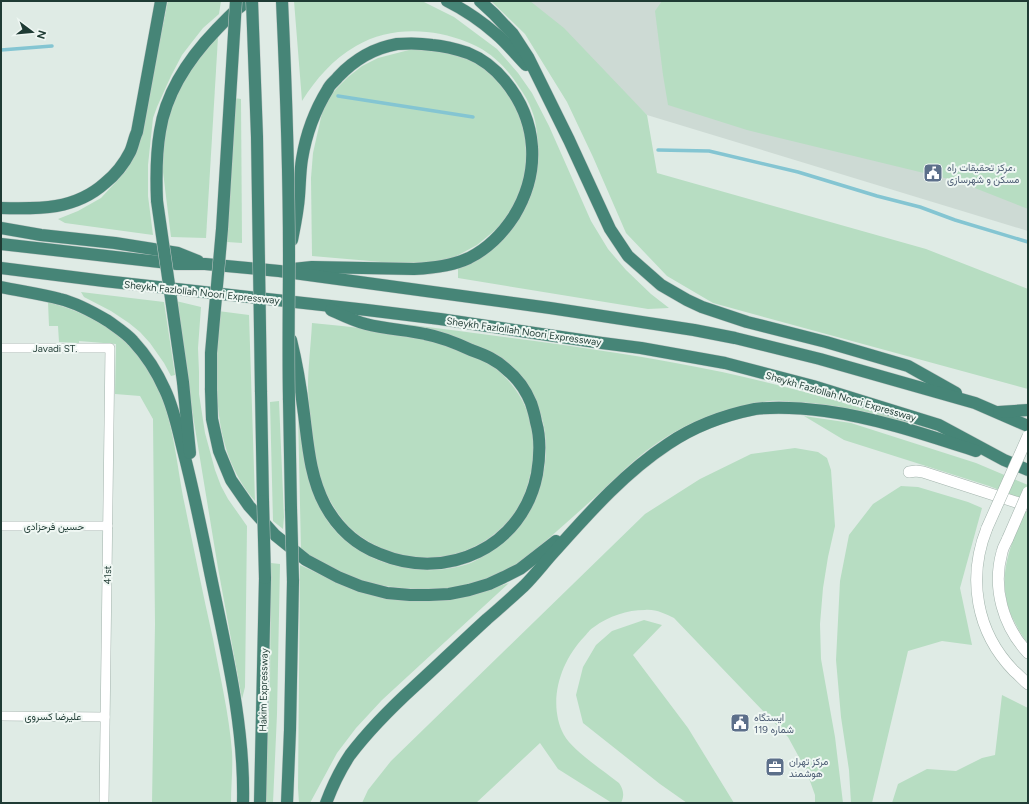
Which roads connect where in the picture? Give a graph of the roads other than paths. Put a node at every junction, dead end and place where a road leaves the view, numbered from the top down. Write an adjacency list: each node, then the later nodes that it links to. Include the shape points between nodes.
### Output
1 (161, 1): 9 (highway, via 137,132 130,152 112,178 81,199 66,204 37,208)
2 (236, 1): 32 (highway, bridge, via 222,229 211,353 212,419 219,451 231,480 249,506 276,535 306,560 360,586 387,593 449,594 489,584 520,569)
3 (249, 1): 30 (highway, bridge, via 208,38 179,77 168,101 157,152 157,201 184,382)
4 (252, 1): 41 (highway, Hakim Expressway, bridge, via 265,578)
5 (282, 1): 12 (highway, bridge)
6 (447, 1): 8 (highway, via 478,19 496,34)
7 (480, 1): 8 (highway, via 513,34)
8 (540, 81): 21 (highway, via 610,228 628,256 661,285 702,308 908,366)
9 (1, 208)
10 (1, 228): 13 (highway, via 178,253)
11 (1, 244): 13 (highway, via 177,264)
12 (289, 255): 15 (highway, via 297,213 302,159 316,110 328,87 358,59 389,46 407,43 447,46 486,63 513,90 523,108 531,132 531,172 520,206 508,225 490,244 469,258 430,268 414,270 312,267); 18 (highway, bridge)
13 (205, 264): 15 (highway)
14 (1, 268): 17 (highway, Sheykh Fazlollah Noori Expressway)
15 (279, 271): 21 (highway, via 694,330 820,358)
16 (1, 288): 30 (highway, via 60,299 79,306 115,326 131,340 156,371 166,390 174,412)
17 (317, 304): 18 (highway, via 365,324 450,341 492,358 520,383 531,404 539,430 539,463 530,499 520,516 497,540 473,555 452,562 411,563 370,550 343,530 325,506 312,473 296,363); 26 (highway, Sheykh Fazlollah Noori Expressway, via 491,326 725,363 813,386 939,425)
18 (288, 327): 42 (highway, bridge, via 292,581)
19 (1, 348): 20 (street, Javadi ST.)
20 (110, 348): 34 (street, 41st)
21 (975, 403): 23 (highway)
22 (1028, 410): 23 (highway)
23 (998, 412): 24 (highway)
24 (1028, 426)
25 (1028, 436): 36 (street, bridge, via 987,528 979,551 977,569 978,603 982,619 997,651)
26 (1004, 460): 27 (highway, Sheykh Fazlollah Noori Expressway); 32 (highway, via 897,426 847,414 798,407 756,409 717,420 669,443 621,481)
27 (1028, 470)
28 (909, 472): 31 (street, via 923,472)
29 (1028, 492): 35 (street, bridge, via 1002,552 998,582 1008,623)
30 (194, 494): 40 (highway, via 232,676 241,745)
31 (1028, 506)
32 (583, 519): 43 (highway, via 524,586 394,705 363,739 345,764)
33 (1, 526): 34 (street, حسین فرحزادی)
34 (108, 526): 38 (street, 41st)
35 (1028, 653)
36 (1028, 684)
37 (1, 716): 38 (street, علیرضا کسروی)
38 (105, 717): 39 (street, 41st)
39 (104, 803)
40 (244, 803)
41 (260, 803)
42 (287, 803)
43 (326, 803)

